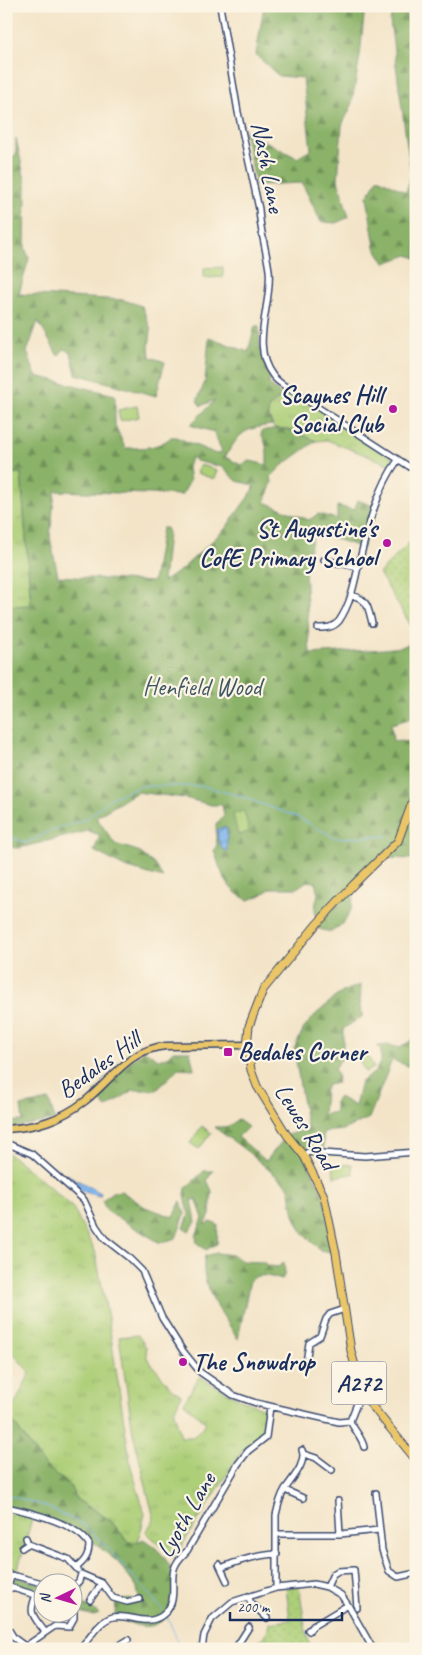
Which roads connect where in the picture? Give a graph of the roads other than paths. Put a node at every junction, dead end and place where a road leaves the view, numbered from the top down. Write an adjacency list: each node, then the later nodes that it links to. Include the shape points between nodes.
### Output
1 (220, 6): 2 (street, Nash Lane, via 269,271 262,336 266,362 277,380)
2 (398, 460): 3 (street, Nash Lane); 5 (street, via 375,507)
3 (416, 471)
4 (324, 560): 5 (street)
5 (358, 567): 6 (street)
6 (352, 595): 7 (street, via 362,598); 8 (street, via 338,622 331,627)
7 (372, 623)
8 (318, 628)
9 (416, 792): 10 (highway, Lewes Road / A272, via 398,841 316,925 263,990 248,1026)
10 (247, 1045): 11 (main road, Bedales Hill, via 166,1046 144,1050 115,1071 85,1101 55,1120); 14 (highway, Lewes Road / A272, via 257,1086 282,1128)
11 (6, 1129)
12 (6, 1143): 18 (street, via 32,1154 84,1200 105,1239 142,1271 162,1318 200,1372 233,1394)
13 (416, 1152): 14 (street, via 365,1156 308,1152)
14 (304, 1156): 15 (highway, Lewes Road / A272, via 324,1196)
15 (345, 1309): 16 (street, via 326,1319 320,1336 309,1343); 17 (highway, Lewes Road / A272, via 351,1351)
16 (306, 1362)
17 (363, 1395): 19 (street); 21 (highway, Lewes Road / A272)
18 (270, 1407): 19 (street, via 339,1422); 65 (street, Lyoth Lane, via 266,1437 238,1464 187,1550 177,1561 173,1570 172,1600 165,1614 139,1621 112,1617 100,1625)
19 (350, 1421): 20 (street)
20 (364, 1447)
21 (416, 1460)
22 (328, 1469): 23 (street, via 303,1452 298,1471)
23 (285, 1490): 25 (street); 29 (street, via 277,1509)
24 (378, 1496): 28 (street)
25 (300, 1499)
26 (338, 1501): 30 (street)
27 (9, 1508): 35 (street, via 80,1532 89,1549 85,1561)
28 (379, 1530): 30 (street); 38 (street, via 389,1571 398,1577)
29 (276, 1534): 30 (street); 34 (street)
30 (340, 1534)
31 (26, 1538): 32 (street)
32 (28, 1544): 33 (street); 35 (street, via 68,1558)
33 (22, 1548)
34 (276, 1554): 42 (street, via 257,1555 220,1566); 46 (street)
35 (76, 1568): 37 (street)
36 (6, 1571): 40 (street)
37 (79, 1572)
38 (416, 1573)
39 (82, 1574): 43 (street)
40 (11, 1577): 41 (street); 44 (street)
41 (32, 1580)
42 (227, 1581)
43 (102, 1583): 50 (street, via 113,1598 127,1602); 51 (street)
44 (7, 1586): 47 (street); 48 (street)
45 (327, 1587): 46 (street, via 314,1584); 52 (street); 53 (street, via 333,1574 354,1570)
46 (276, 1588): 49 (street)
47 (6, 1593)
48 (32, 1594)
49 (248, 1596): 54 (street); 67 (street, via 232,1602 212,1619 204,1635)
50 (140, 1599)
51 (90, 1600)
52 (348, 1605): 59 (street, via 312,1624); 68 (street)
53 (357, 1608)
54 (267, 1618)
55 (38, 1622): 60 (street)
56 (72, 1622): 60 (street, via 69,1628 55,1626)
57 (6, 1625): 63 (street, via 14,1638)
58 (249, 1627): 64 (street)
59 (308, 1630)
60 (45, 1632): 63 (street)
61 (128, 1640): 66 (street)
62 (232, 1641): 64 (street)
63 (27, 1647)
64 (236, 1647)
65 (80, 1649)
66 (113, 1649)
67 (202, 1649)
68 (373, 1649)

